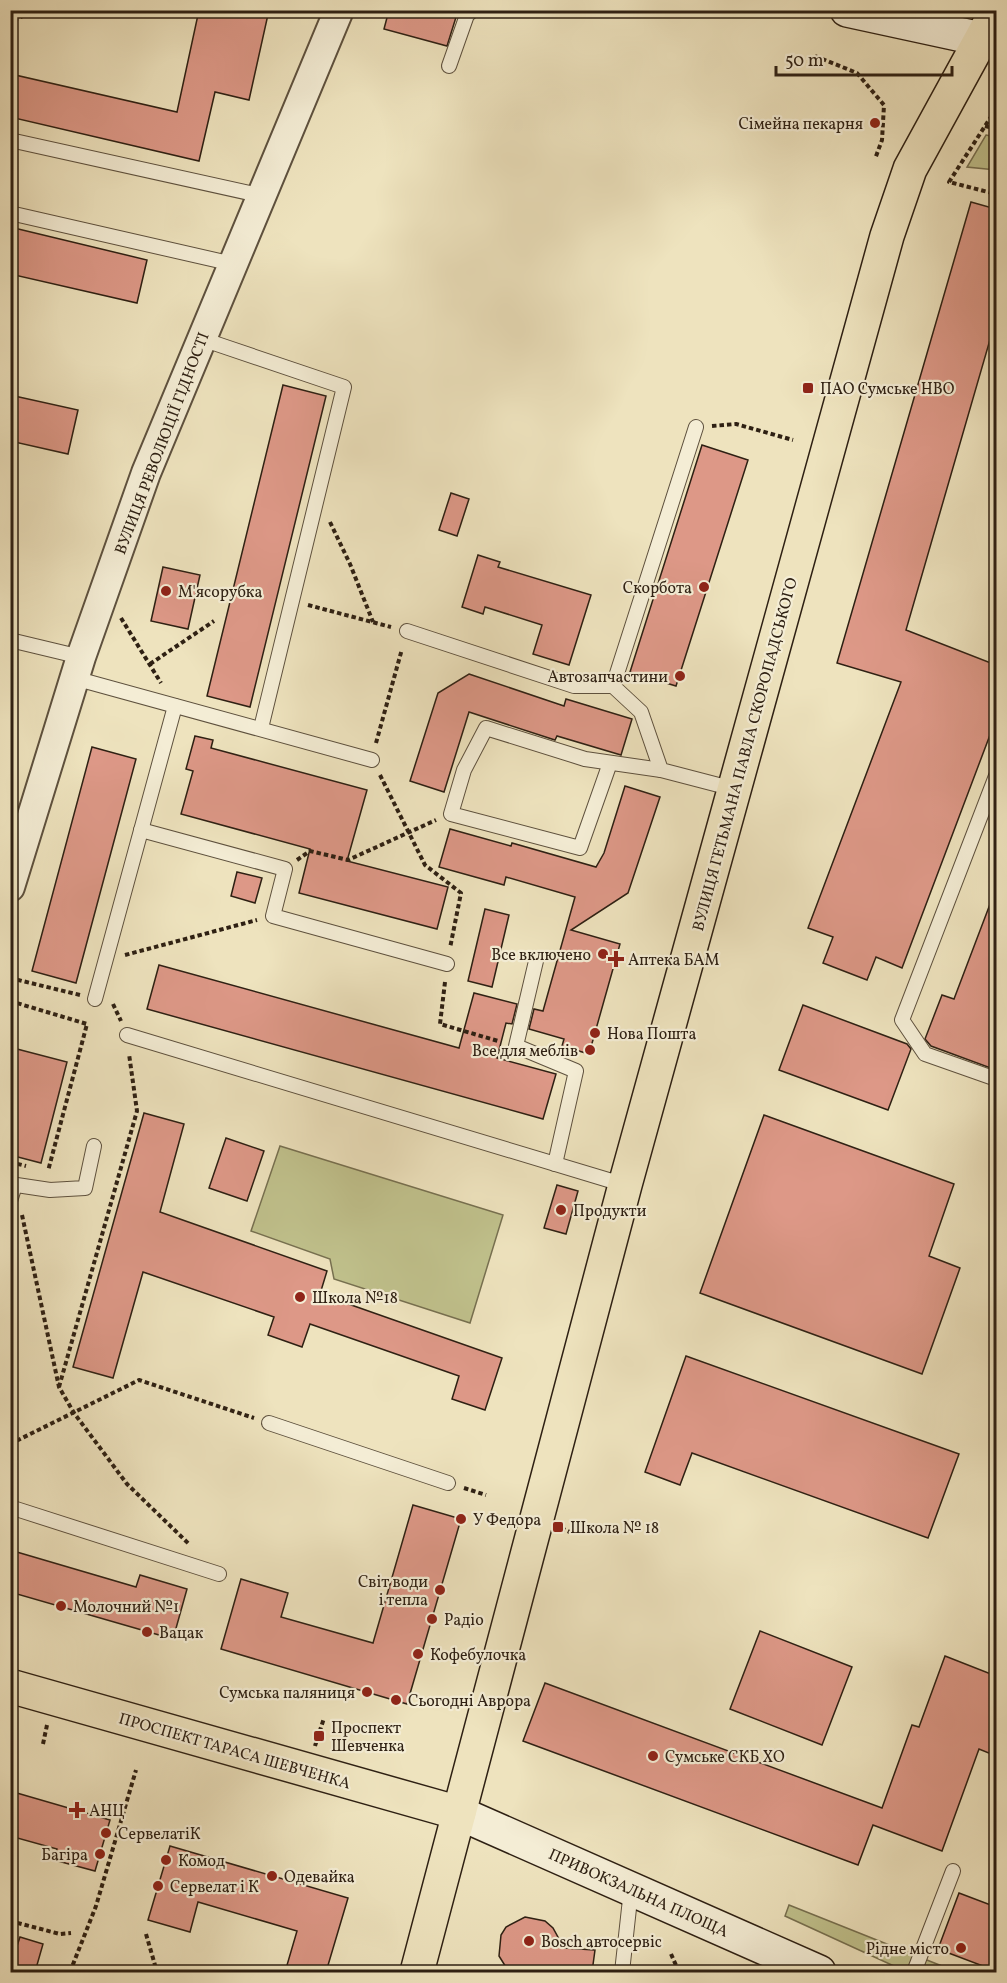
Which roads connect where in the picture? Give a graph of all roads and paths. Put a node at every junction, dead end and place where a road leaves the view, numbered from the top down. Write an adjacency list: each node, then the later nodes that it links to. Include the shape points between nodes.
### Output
1 (34, 10): 5 (path, via 13,21)
2 (339, 10): 15 (street, ВУЛИЦЯ РЕВОЛЮЦІЇ ГІДНОСТІ)
3 (473, 10): 8 (lane, via 467,15)
4 (847, 10): 6 (main road)
5 (10, 27)
6 (991, 31): 37 (main road, ВУЛИЦЯ ГЕТЬМАНА ПАВЛА СКОРОПАДСЬКОГО, via 910,169 887,236)
7 (815, 56): 13 (path, via 857,73 884,105 882,140)
8 (449, 66)
9 (996, 109): 10 (path)
10 (985, 126): 11 (path); 14 (path, via 949,182)
11 (996, 129)
12 (10, 140): 15 (lane)
13 (875, 159)
14 (996, 194)
15 (263, 196): 17 (street, ВУЛИЦЯ РЕВОЛЮЦІЇ ГІДНОСТІ)
16 (10, 213): 17 (lane)
17 (233, 264): 18 (street, ВУЛИЦЯ РЕВОЛЮЦІЇ ГІДНОСТІ)
18 (202, 339): 21 (lane, via 344,387); 29 (street, ВУЛИЦЯ РЕВОЛЮЦІЇ ГІДНОСТІ, via 146,473)
19 (696, 427): 20 (path, via 736,424); 30 (lane)
20 (793, 440)
21 (317, 498): 22 (lane); 25 (path)
22 (292, 601): 25 (path); 32 (lane)
23 (119, 614): 28 (path)
24 (214, 621): 28 (path)
25 (373, 622): 26 (path)
26 (407, 631): 30 (lane, via 574,686); 33 (path)
27 (10, 640): 29 (lane)
28 (150, 664): 31 (path)
29 (77, 667): 31 (lane); 42 (street, ВУЛИЦЯ РЕВОЛЮЦІЇ ГІДНОСТІ)
30 (613, 686): 35 (lane, via 641,712)
31 (175, 706): 32 (lane); 39 (lane)
32 (261, 728): 33 (lane)
33 (372, 760): 40 (path)
34 (610, 763): 35 (lane); 38 (lane, via 486,728 464,770); 38 (lane, via 580,848)
35 (661, 770): 37 (lane)
36 (996, 776): 51 (lane, via 902,1020 925,1054)
37 (734, 789): 58 (main road, ВУЛИЦЯ ГЕТЬМАНА ПАВЛА СКОРОПАДСЬКОГО)
38 (451, 814): 40 (path)
39 (141, 830): 41 (lane); 44 (lane)
40 (409, 832): 41 (path, via 348,860 310,851); 46 (path, via 425,865 461,893)
41 (285, 869): 43 (lane)
42 (10, 886)
43 (273, 916): 44 (path); 46 (lane)
44 (106, 961): 47 (lane)
45 (536, 961): 50 (lane)
46 (447, 964): 50 (path, via 440,1024)
47 (95, 999)
48 (10, 1001): 56 (path, via 87,1024 49,1171)
49 (127, 1035): 54 (lane); 60 (path, via 137,1111)
50 (516, 1046): 54 (lane, via 576,1071)
51 (996, 1079)
52 (94, 1146): 57 (lane, via 85,1188 50,1190)
53 (10, 1162): 55 (path)
54 (555, 1164): 58 (lane)
55 (30, 1167)
56 (40, 1169)
57 (13, 1184): 59 (lane); 60 (path)
58 (625, 1185): 69 (main road, ВУЛИЦЯ ГЕТЬМАНА ПАВЛА СКОРОПАДСЬКОГО)
59 (10, 1201)
60 (59, 1387): 61 (path)
61 (75, 1413): 62 (path, via 139,1380); 63 (path); 66 (path, via 127,1484)
62 (269, 1423): 64 (lane)
63 (10, 1444)
64 (448, 1483)
65 (10, 1507): 66 (lane)
66 (219, 1574)
67 (10, 1686): 69 (main road, ПРОСПЕКТ ТАРАСА ШЕВЧЕНКА)
68 (136, 1770): 76 (path, via 96,1906)
69 (459, 1813): 71 (main road, ПРИВОКЗАЛЬНА ПЛОЩА); 78 (main road, ВУЛИЦЯ ГЕТЬМАНА ПАВЛА СКОРОПАДСЬКОГО)
70 (952, 1871): 82 (lane)
71 (631, 1887): 79 (lane); 81 (main road, ПРИВОКЗАЛЬНА ПЛОЩА)
72 (10, 1921): 73 (path, via 60,1934)
73 (71, 1933)
74 (147, 1934): 77 (path)
75 (671, 1954): 80 (path)
76 (70, 1972)
77 (157, 1972)
78 (417, 1972)
79 (622, 1972)
80 (679, 1972)
81 (819, 1972)
82 (914, 1972)

